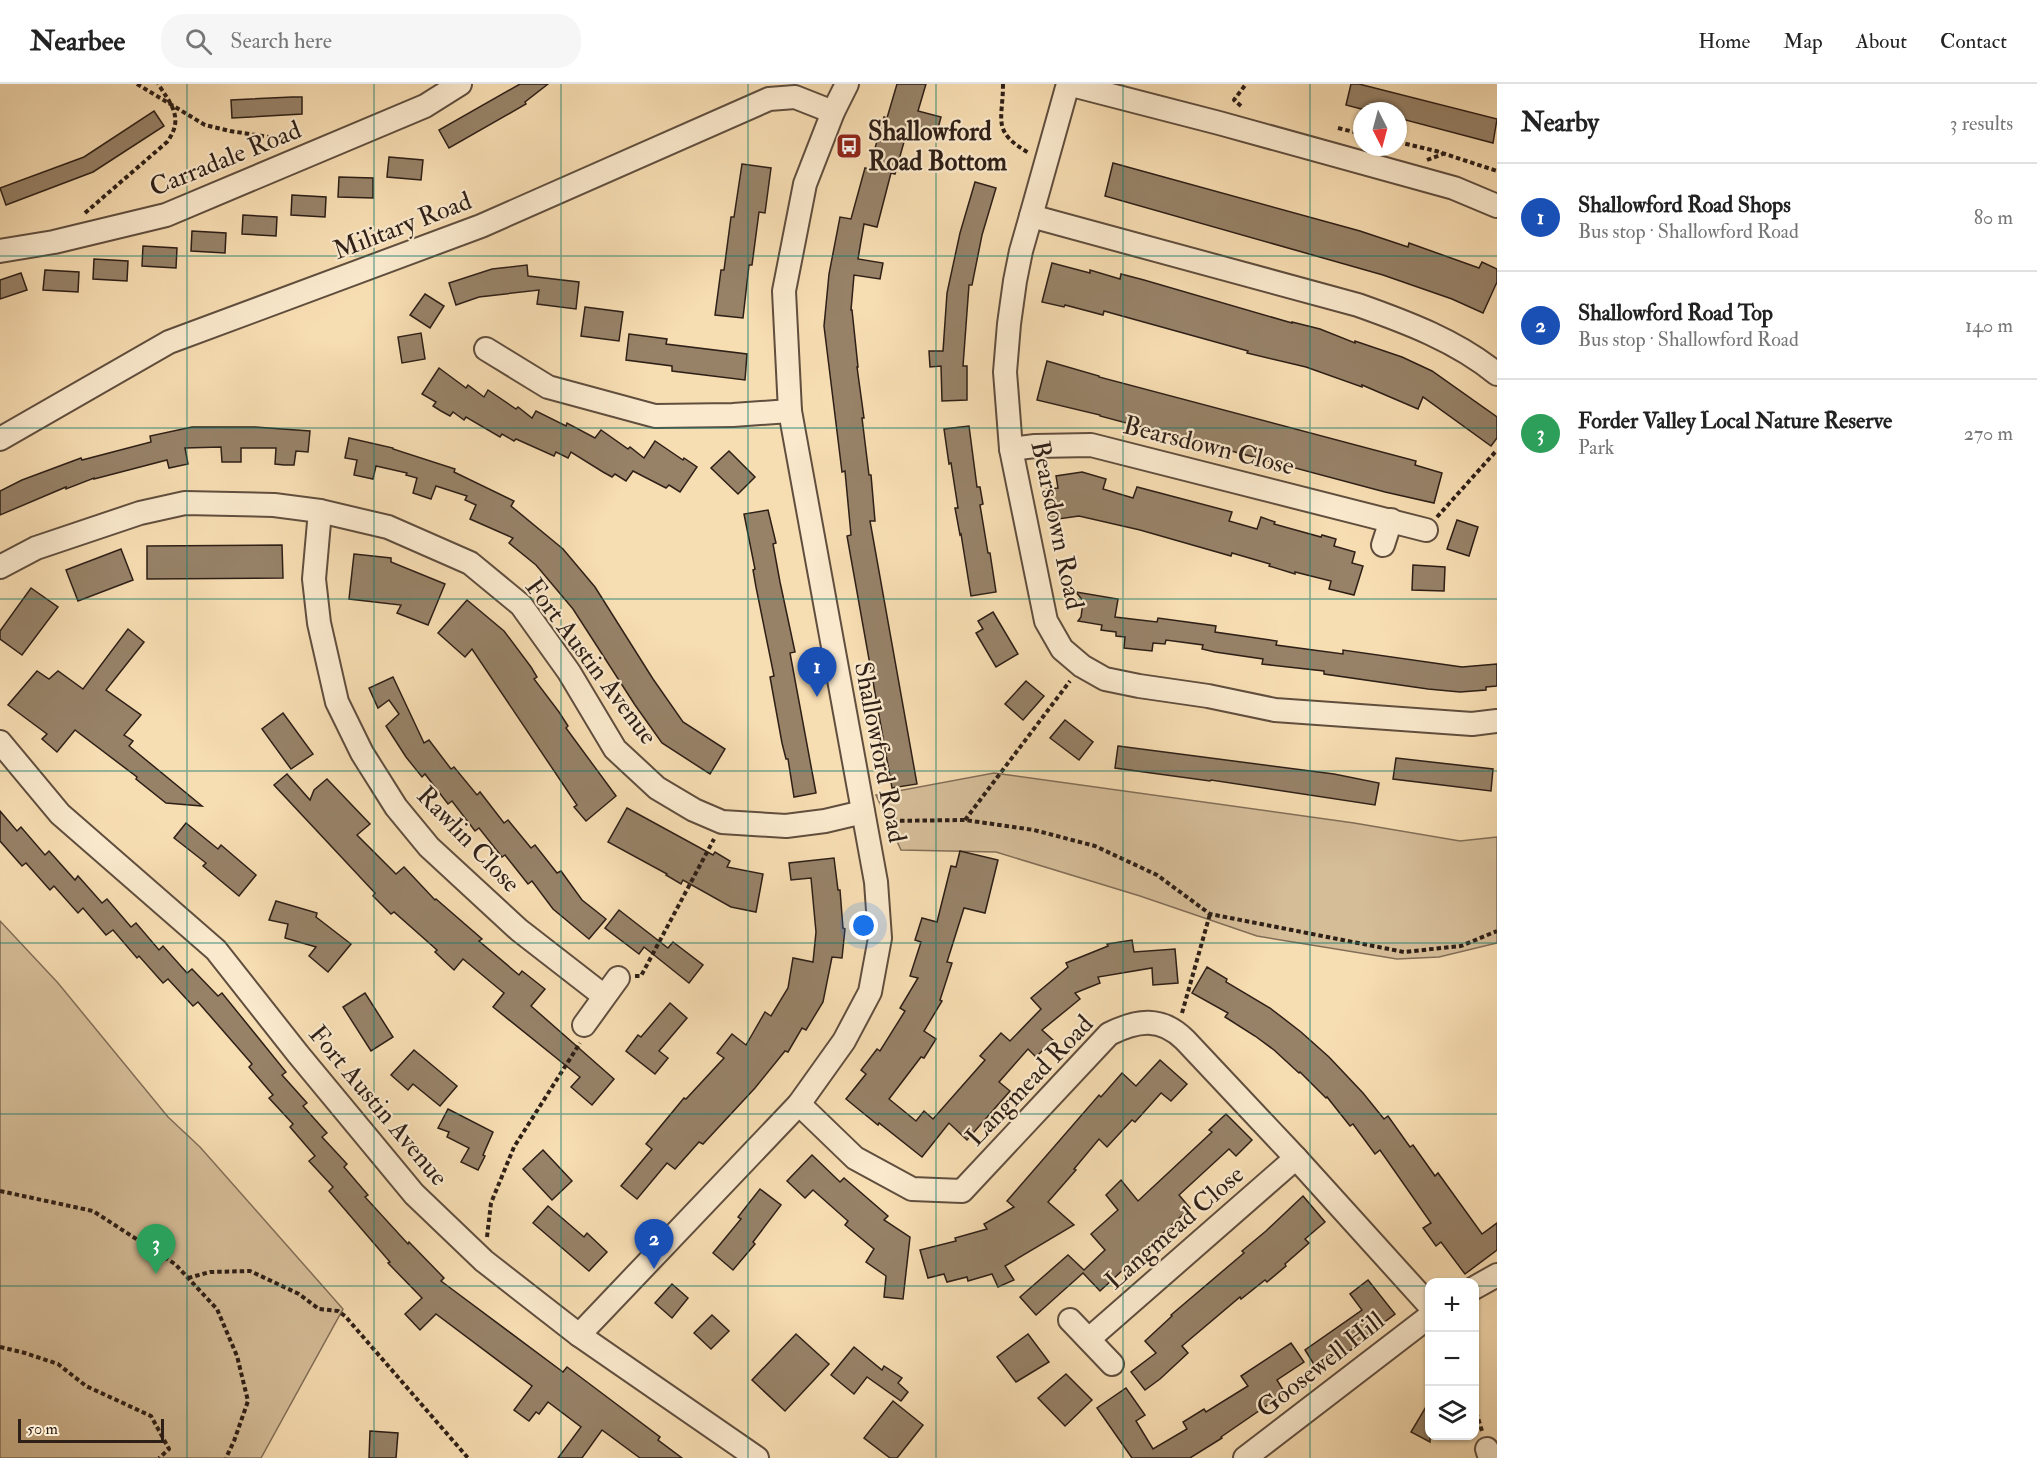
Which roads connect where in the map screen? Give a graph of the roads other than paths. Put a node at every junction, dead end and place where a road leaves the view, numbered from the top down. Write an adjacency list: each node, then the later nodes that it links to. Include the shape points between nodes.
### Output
1 (460, 84): 7 (street, Carradale Road, via 425,106 166,215)
2 (847, 84): 4 (street, Shallowford Road)
3 (1068, 84): 5 (street, via 1454,188); 6 (street, Bearsdown Road)
4 (833, 112): 10 (street, Shallowford Road, via 806,184 784,291); 11 (street, Military Road, via 795,97 768,99 481,226 169,342)
5 (1497, 206)
6 (1031, 216): 9 (street, via 1358,305 1437,336); 12 (street, Bearsdown Road, via 1021,250 1009,324 1005,372)
7 (0, 251)
8 (486, 349): 10 (street, via 548,387 655,416)
9 (1497, 374)
10 (790, 411): 20 (street, Shallowford Road)
11 (0, 439)
12 (1011, 449): 14 (street, Bearsdown Close, via 1091,445); 18 (street, Bearsdown Road, via 1046,621 1062,648 1105,679 1275,710 1472,724)
13 (320, 511): 17 (street, Fort Austin Avenue, via 274,505 185,503 140,513 36,548); 20 (street, Fort Austin Avenue, via 388,527 479,570 521,605 615,749 657,788 694,810 722,822 786,826); 22 (street, Rawlin Close, via 314,579 319,623 337,702 362,753 396,807 429,846 519,930)
14 (1391, 520): 15 (street, Bearsdown Close); 16 (street)
15 (1426, 530)
16 (1383, 545)
17 (0, 567)
18 (1497, 721)
19 (1, 747): 31 (street, Fort Austin Avenue, via 60,814 216,950 414,1194 483,1261)
20 (864, 816): 24 (street, Shallowford Road, via 876,882 880,938 870,992 844,1041)
21 (618, 978): 22 (street)
22 (604, 996): 23 (street)
23 (584, 1025)
24 (799, 1104): 25 (street, Langmead Road, via 855,1158 912,1189 962,1191 1109,1034 1128,1024 1161,1024 1177,1031); 31 (street, Shallowford Road)
25 (1296, 1158): 28 (street); 32 (street, Langmead Close)
26 (1497, 1275): 27 (street)
27 (1479, 1285)
28 (1425, 1300)
29 (1070, 1320): 32 (street)
30 (1425, 1320): 35 (street, Goosewell Hill)
31 (579, 1335): 34 (street, Fort Austin Avenue)
32 (1089, 1339): 33 (street)
33 (1112, 1364)
34 (757, 1458)
35 (1245, 1458)

